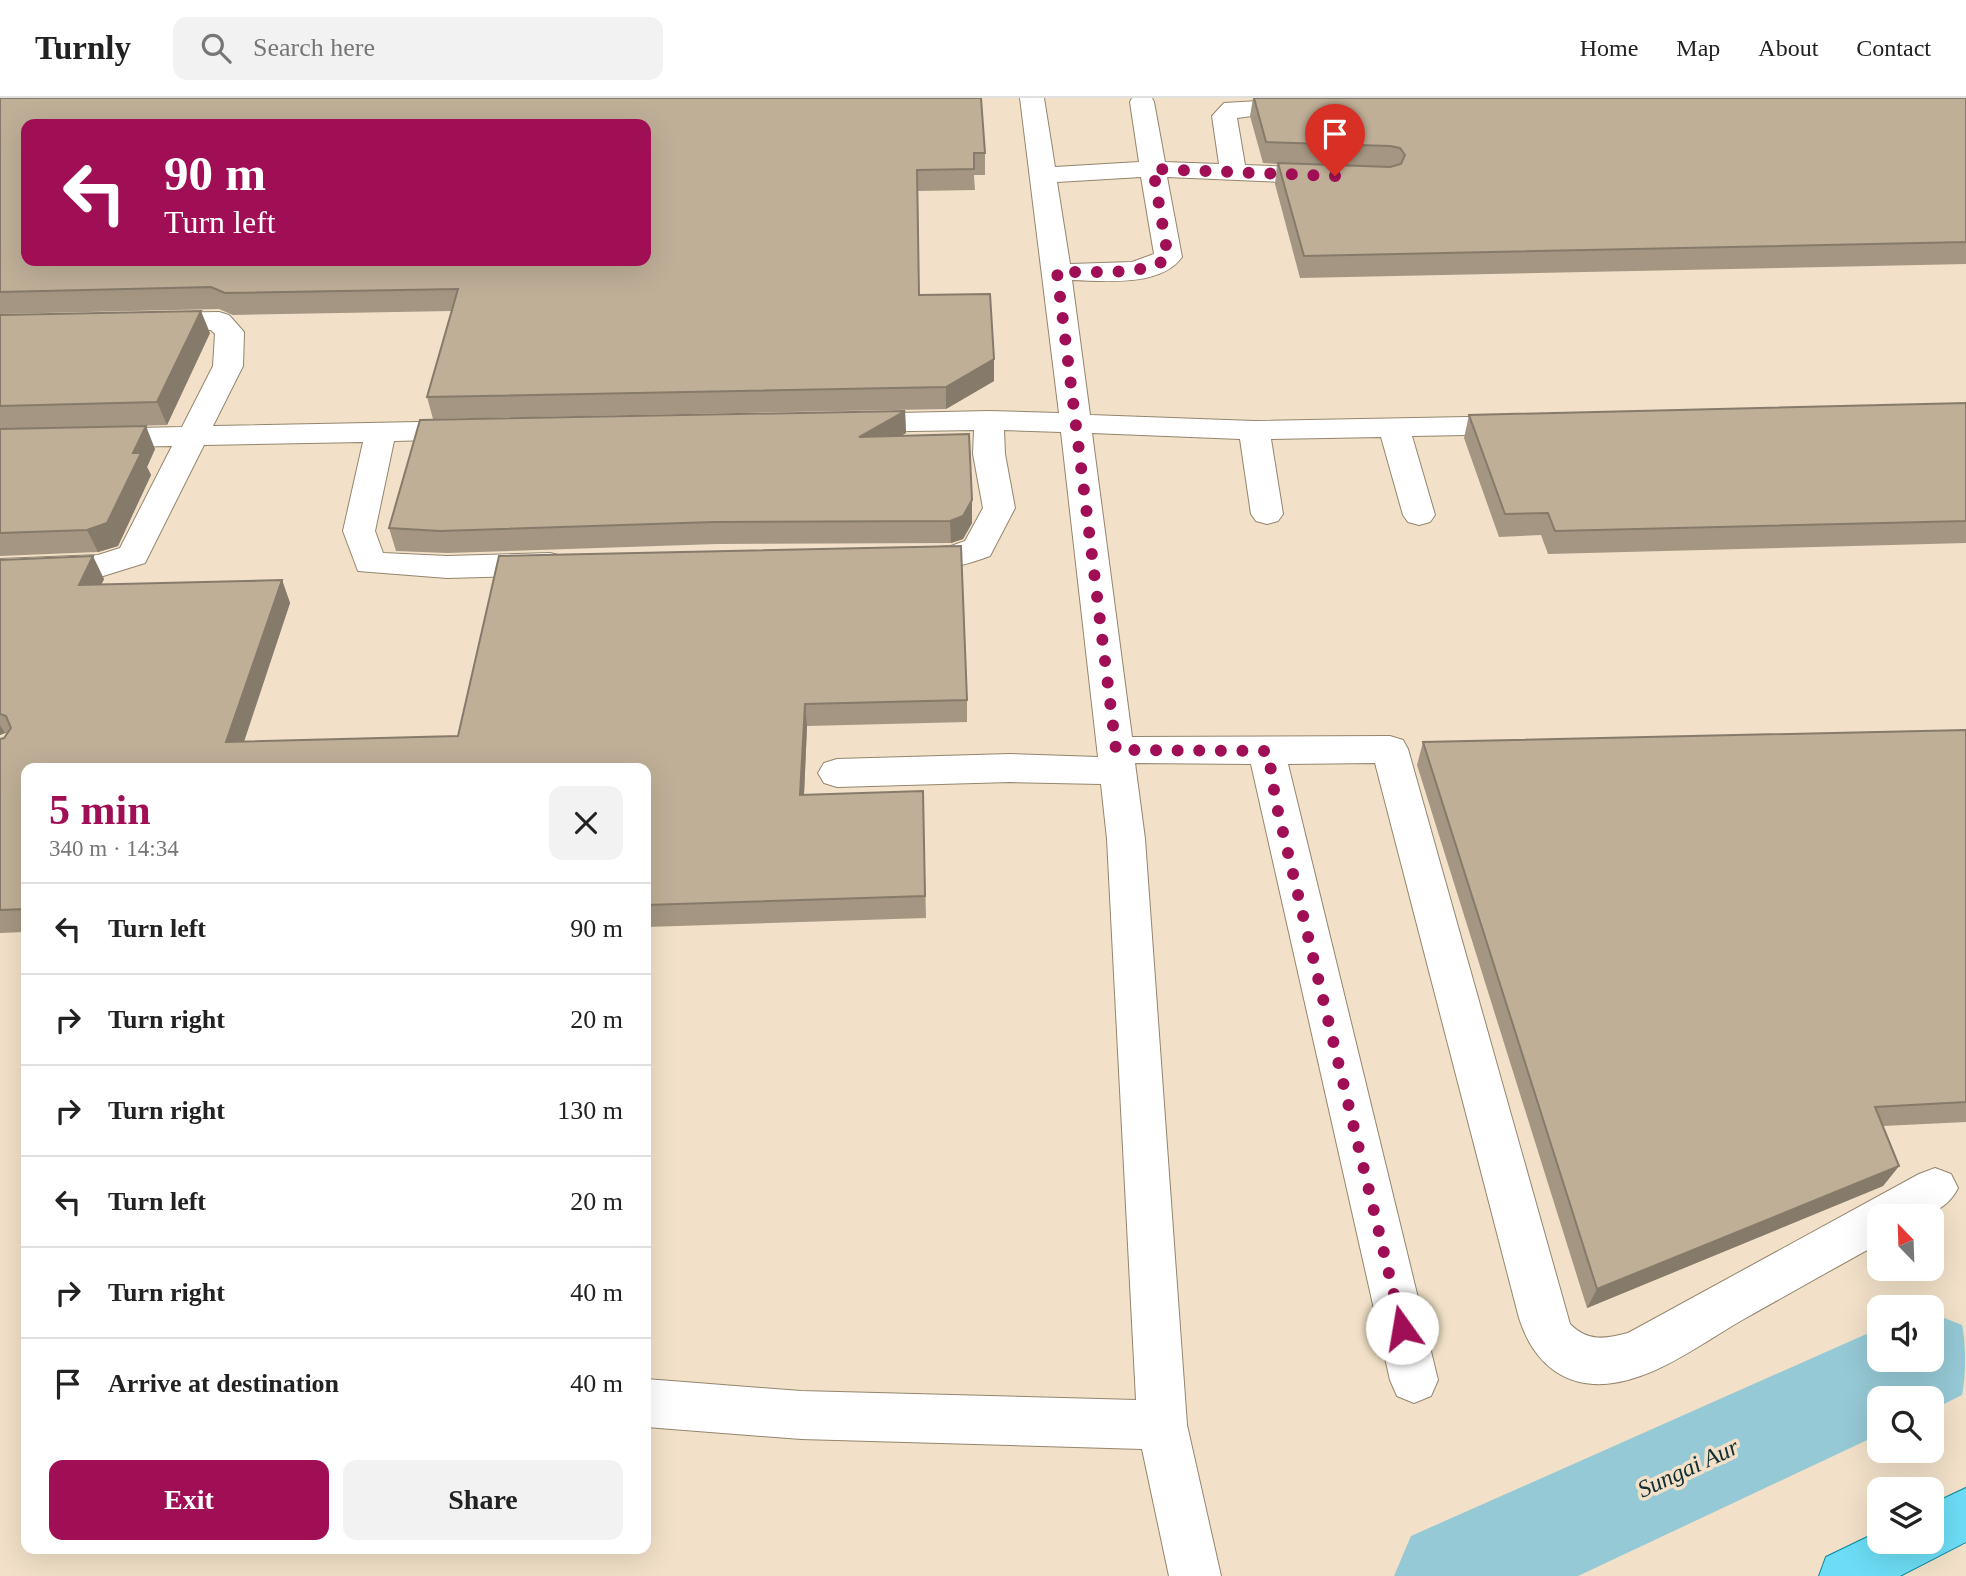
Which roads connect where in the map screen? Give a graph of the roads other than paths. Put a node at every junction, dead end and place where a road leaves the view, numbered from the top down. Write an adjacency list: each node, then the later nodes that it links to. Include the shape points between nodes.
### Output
1 (1032, 98): 6 (street)
2 (1142, 102): 4 (street)
3 (1325, 103): 5 (street, via 1233,108 1224,116)
4 (1153, 169): 5 (street); 6 (street); 8 (street, via 1168,257 1162,264 1145,269)
5 (1233, 172): 7 (street)
6 (1044, 175): 8 (street)
7 (1358, 177)
8 (1057, 272): 12 (street)
9 (131, 323): 18 (street, via 219,321 230,332 228,366)
10 (989, 420): 11 (street); 12 (street); 22 (street, via 989,454 999,508 978,548 954,557)
11 (823, 423)
12 (1076, 423): 16 (street); 26 (street)
13 (1548, 425): 14 (street)
14 (1394, 428): 16 (street); 21 (street)
15 (505, 429): 17 (street)
16 (1254, 430): 20 (street)
17 (381, 431): 18 (street); 23 (street, via 359,531 370,563 447,567)
18 (192, 435): 19 (street); 24 (street, via 133,555 100,566)
19 (0, 440)
20 (1267, 514)
21 (1419, 514)
22 (884, 558)
23 (582, 563)
24 (0, 570)
25 (1268, 751): 26 (street); 30 (street, via 1411,749 1536,1293 1552,1340 1578,1361 1613,1362 1640,1352); 31 (street, via 1276,803)
26 (1117, 760): 27 (street); 33 (street, via 1126,839)
27 (837, 773)
28 (1935, 1188): 29 (street)
29 (1906, 1204)
30 (1867, 1225)
31 (1415, 1380)
32 (651, 1403): 33 (street, via 801,1415)
33 (1162, 1425): 37 (street)
34 (1966, 1514): 35 (main road)
35 (1944, 1526)
36 (1888, 1554): 38 (main road)
37 (1195, 1576)
38 (1845, 1576)

